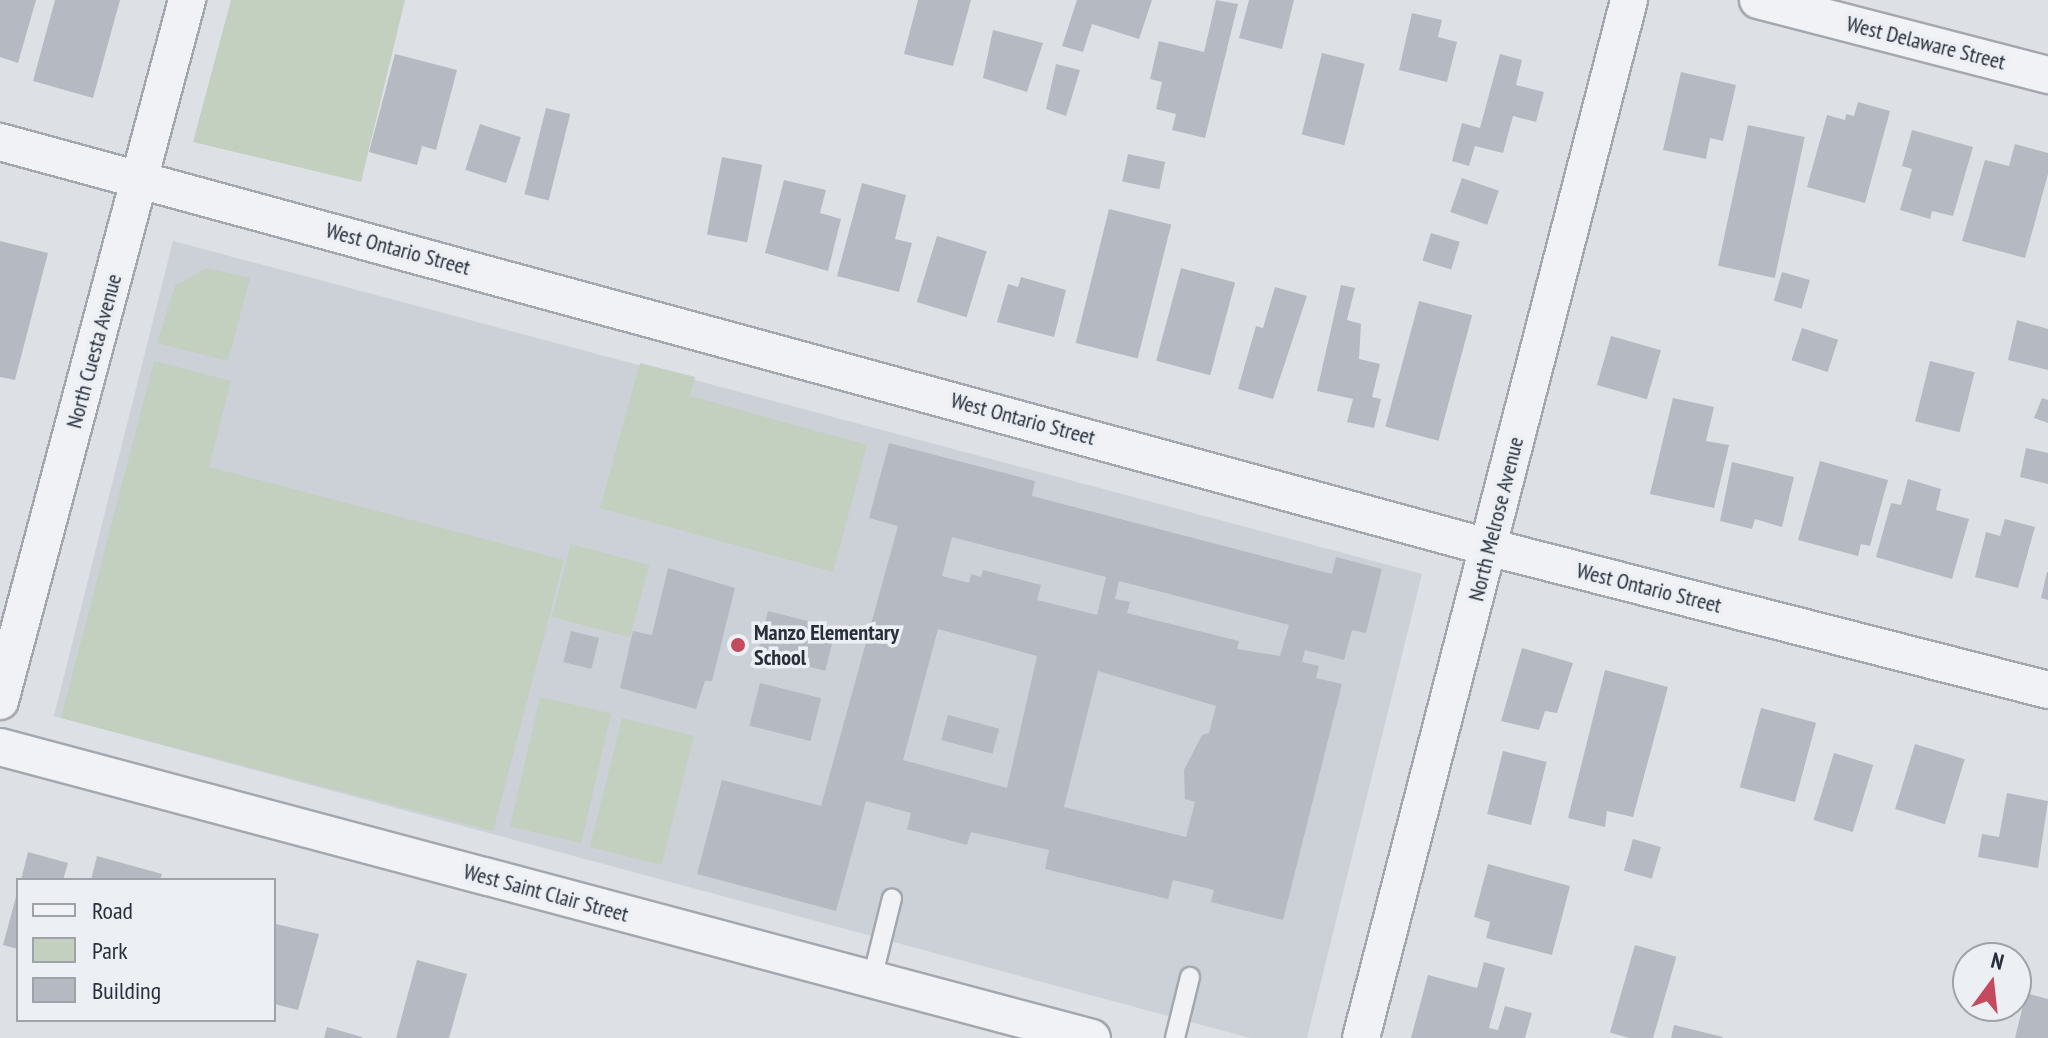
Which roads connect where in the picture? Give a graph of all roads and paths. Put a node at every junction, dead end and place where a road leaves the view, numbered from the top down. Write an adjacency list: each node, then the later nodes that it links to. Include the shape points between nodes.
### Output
1 (187, 0): 6 (street, North Cuesta Avenue)
2 (1629, 0): 7 (street, North Melrose Avenue)
3 (1758, 0): 4 (street, West Delaware Street)
4 (2048, 75)
5 (0, 142): 6 (street, West Ontario Street)
6 (140, 178): 7 (street, West Ontario Street); 9 (street, North Cuesta Avenue)
7 (1488, 547): 8 (street, West Ontario Street); 16 (street, North Melrose Avenue)
8 (2048, 690)
9 (0, 701)
10 (0, 747): 13 (street, West Saint Clair Street)
11 (892, 898): 13 (lane)
12 (1190, 977): 15 (lane)
13 (872, 979): 14 (street, West Saint Clair Street)
14 (1092, 1038)
15 (1175, 1038)
16 (1361, 1038)

